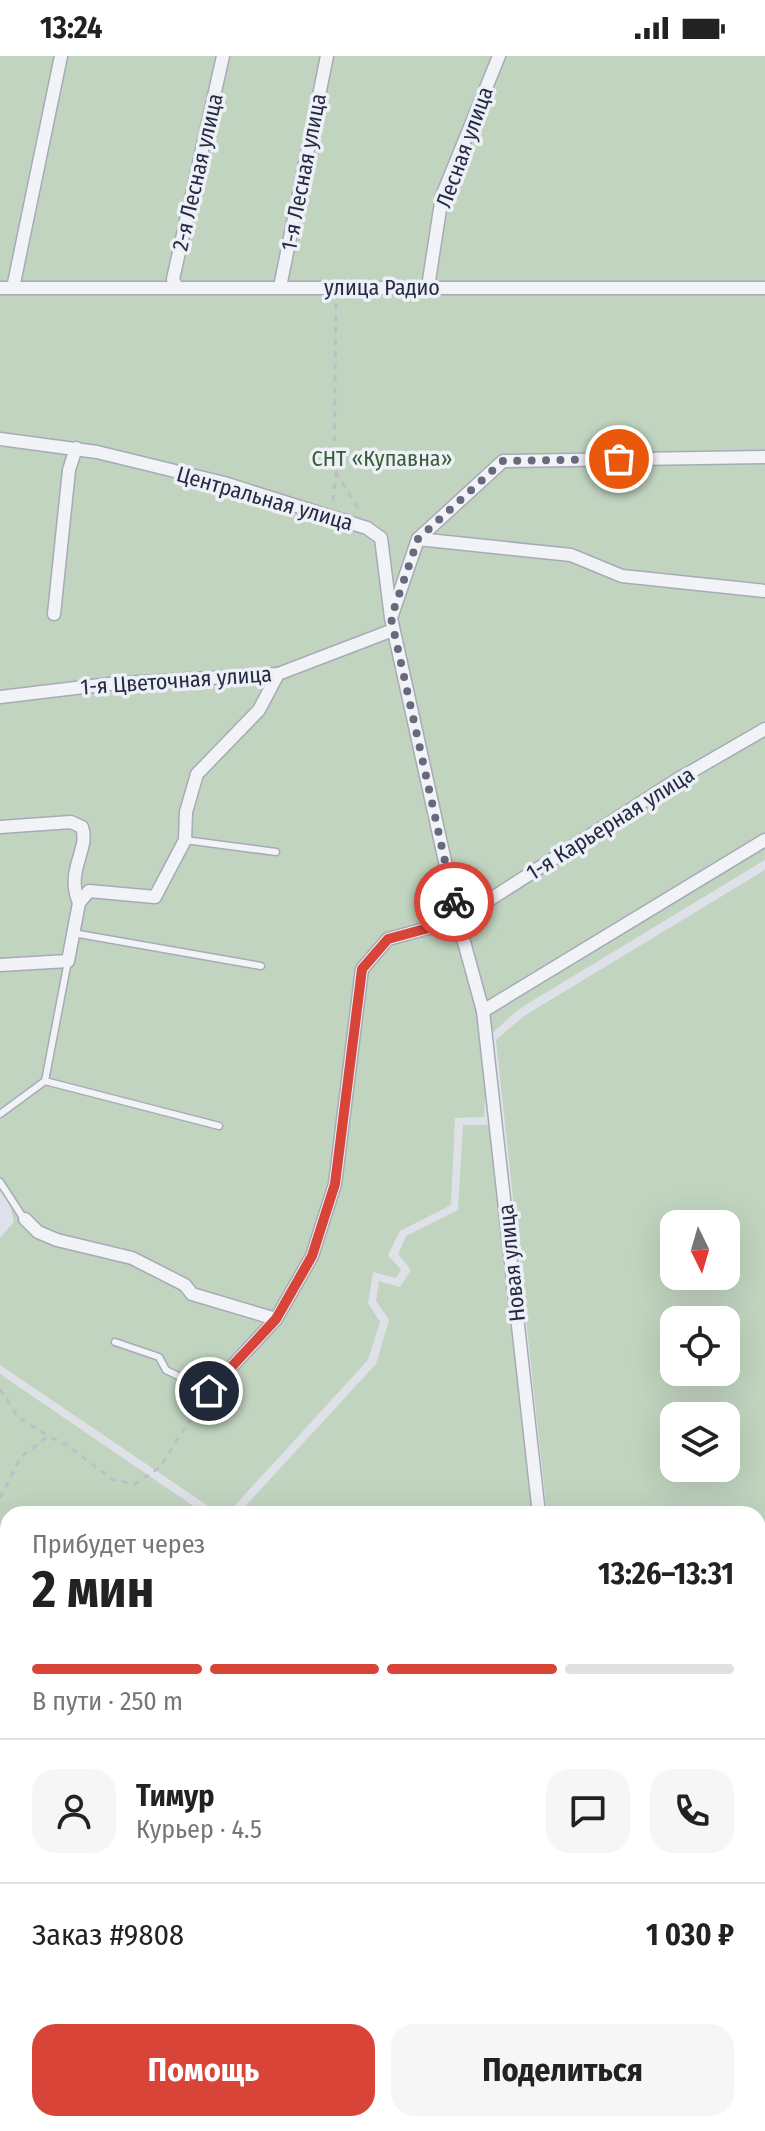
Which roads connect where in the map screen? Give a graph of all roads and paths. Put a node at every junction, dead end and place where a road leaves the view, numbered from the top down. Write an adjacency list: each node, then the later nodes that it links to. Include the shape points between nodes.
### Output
1 (61, 56): 8 (street)
2 (223, 56): 9 (street, 2-я Лесная улица, via 173,279)
3 (327, 56): 5 (street, 1-я Лесная улица)
4 (499, 56): 7 (street, Лесная улица, via 442,196)
5 (280, 287): 6 (street, улица Радио); 9 (street, улица Радио)
6 (336, 287): 7 (street, улица Радио); 14 (path)
7 (428, 287): 10 (street, улица Радио)
8 (6, 288): 9 (street, улица Радио)
9 (177, 288)
10 (765, 288)
11 (0, 439): 12 (street, Центральная улица)
12 (76, 448): 15 (street, Центральная улица, via 224,483); 19 (street, via 69,470)
13 (765, 457): 17 (street, via 503,461)
14 (336, 472): 15 (path); 16 (path)
15 (332, 517): 16 (street, Центральная улица)
16 (367, 528): 20 (street, Центральная улица, via 381,538)
17 (418, 539): 18 (street, via 571,555 622,576); 20 (street)
18 (765, 591)
19 (54, 614)
20 (392, 624): 21 (street, 1-я Цветочная улица); 29 (street, Центральная улица)
21 (278, 674): 22 (street, 1-я Цветочная улица); 25 (street, via 259,710 197,774 186,812)
22 (0, 697)
23 (765, 729): 29 (street, 1-я Карьерная улица)
24 (0, 827): 28 (street, via 71,822 82,827 84,840 73,883)
25 (185, 840): 27 (lane); 28 (street, via 155,897 89,891)
26 (765, 840): 34 (street)
27 (276, 852)
28 (79, 903): 30 (street)
29 (458, 920): 34 (street, Центральная улица); 40 (street, 1-я Карьерная улица, via 388,939 362,969 335,1184 312,1256)
30 (73, 933): 31 (street); 33 (lane)
31 (68, 961): 32 (street); 35 (lane)
32 (0, 965)
33 (261, 966)
34 (483, 1011): 46 (street, Новая улица)
35 (45, 1081): 36 (lane); 37 (lane)
36 (0, 1114)
37 (219, 1126)
38 (0, 1182): 39 (lane)
39 (25, 1219): 40 (street, via 57,1240 132,1258 185,1285 192,1294)
40 (276, 1319): 43 (street, 1-я Карьерная улица)
41 (115, 1342): 43 (lane, via 159,1357 166,1370)
42 (0, 1389): 44 (path, via 18,1417)
43 (209, 1391): 44 (path, via 160,1467 135,1484 113,1480)
44 (48, 1436): 45 (path, via 21,1457)
45 (0, 1498)
46 (538, 1506)

